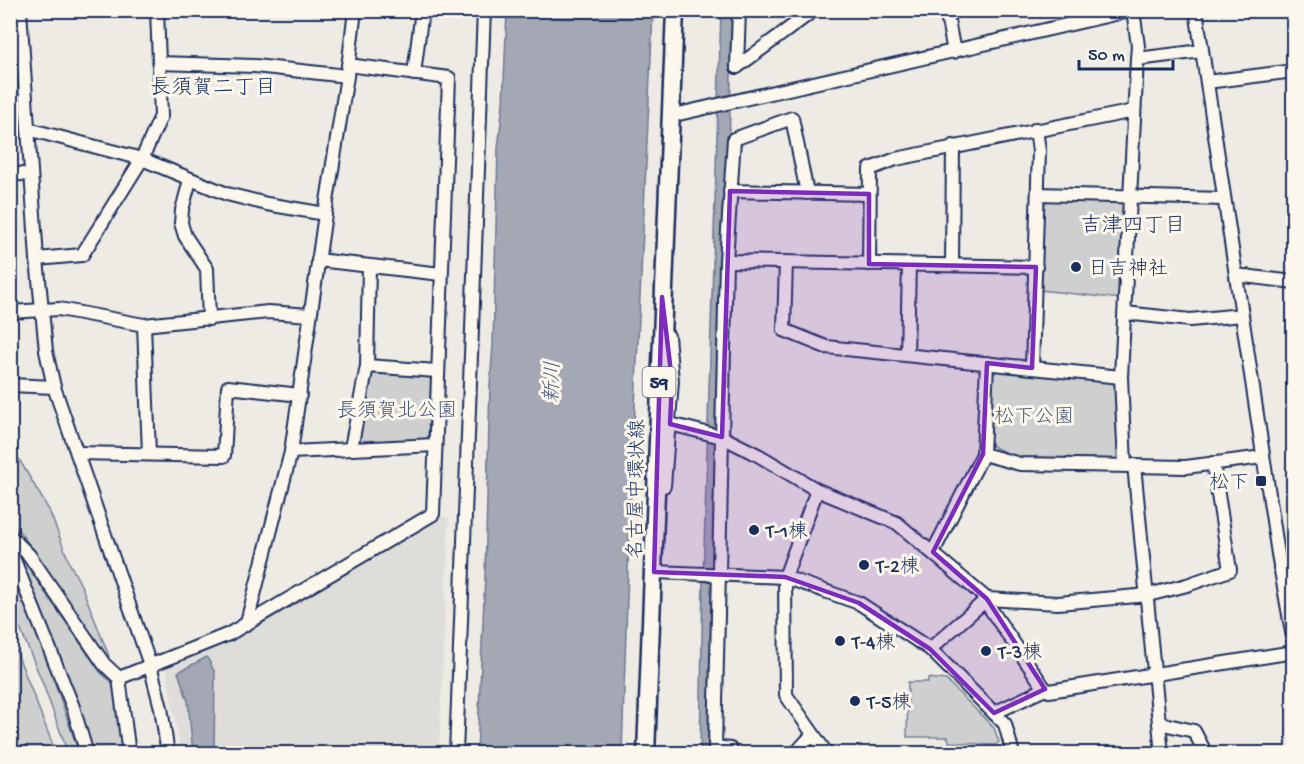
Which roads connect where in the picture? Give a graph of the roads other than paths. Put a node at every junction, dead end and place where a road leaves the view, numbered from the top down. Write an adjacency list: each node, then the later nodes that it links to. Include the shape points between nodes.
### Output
1 (20, 10): 22 (street)
2 (157, 10): 15 (street)
3 (355, 10): 16 (street)
4 (422, 10): 18 (street)
5 (484, 10): 103 (street)
6 (675, 10): 21 (main road, 名古屋中環状線 / 59)
7 (739, 10): 11 (street, via 738,67)
8 (946, 10): 13 (street)
9 (1132, 10): 13 (street); 14 (street)
10 (1196, 10): 12 (street)
11 (810, 12)
12 (1202, 51): 14 (street); 19 (street)
13 (954, 52): 21 (street)
14 (1137, 59): 20 (street)
15 (159, 63): 16 (street); 25 (street, via 161,116)
16 (348, 70): 18 (street); 35 (street)
17 (1293, 71): 19 (street)
18 (414, 74): 45 (street, via 449,78)
19 (1207, 82): 34 (street)
20 (1134, 111): 23 (street); 33 (street)
21 (670, 116): 48 (main road, 名古屋中環状線 / 59)
22 (27, 129): 25 (street); 27 (street)
23 (1036, 129): 24 (street); 32 (street)
24 (953, 146): 31 (street, via 870,169); 42 (street)
25 (142, 159): 28 (street); 36 (street, via 82,255)
26 (10, 173): 27 (street)
27 (31, 175): 36 (street)
28 (190, 180): 35 (street, via 237,196); 54 (street, via 181,223 207,269)
29 (730, 191): 30 (street); 30 (street, via 734,139 792,118); 38 (street)
30 (807, 193): 31 (street)
31 (869, 194): 40 (street)
32 (1038, 194): 33 (street); 44 (street)
33 (1131, 197): 34 (street); 51 (street)
34 (1224, 199): 46 (street)
35 (325, 214): 37 (street)
36 (37, 259): 49 (street)
37 (318, 260): 43 (street); 52 (street)
38 (726, 261): 39 (street); 66 (street)
39 (786, 262): 40 (street); 56 (street, via 784,330 826,347)
40 (869, 264): 41 (street)
41 (909, 264): 42 (street); 56 (street)
42 (952, 265): 44 (street)
43 (369, 266): 45 (street); 58 (street)
44 (1036, 267): 59 (street)
45 (441, 274): 60 (street)
46 (1236, 275): 47 (street); 53 (street)
47 (1293, 282)
48 (659, 297): 65 (street, via 666,310 672,381); 80 (main road, 名古屋中環状線 / 59)
49 (42, 309): 50 (street); 55 (street); 63 (street)
50 (10, 312)
51 (1125, 313): 53 (street, via 1190,320); 61 (street)
52 (310, 315): 54 (street, via 268,312); 64 (street)
53 (1242, 315): 73 (street)
54 (209, 318): 55 (street)
55 (144, 325): 71 (street)
56 (907, 355): 57 (street)
57 (987, 363): 59 (street); 72 (street)
58 (367, 366): 60 (street); 68 (street)
59 (1032, 368): 61 (street)
60 (437, 371): 67 (street)
61 (1121, 377): 75 (street)
62 (10, 385): 63 (street)
63 (54, 387): 70 (street)
64 (300, 395): 69 (street); 71 (street, via 228,387 224,456)
65 (670, 424): 66 (street); 80 (street, via 662,526)
66 (722, 437): 76 (street); 84 (street)
67 (435, 445): 68 (street); 88 (street, via 433,514)
68 (351, 448): 69 (street)
69 (291, 452): 88 (street)
70 (77, 453): 71 (street); 92 (street)
71 (149, 454)
72 (983, 454): 75 (street, via 1020,464); 79 (street)
73 (1263, 457): 74 (street); 81 (street)
74 (1213, 463): 75 (street, via 1186,467); 86 (street, via 1230,570)
75 (1130, 465): 86 (street)
76 (818, 490): 79 (street, via 897,523); 85 (street)
77 (10, 536): 94 (street, via 29,555 104,664)
78 (10, 550): 100 (street, via 73,707)
79 (933, 552): 87 (street)
80 (654, 553): 83 (main road, 名古屋中環状線 / 59)
81 (1280, 568): 82 (street); 89 (street)
82 (1293, 570)
83 (654, 572): 84 (street); 104 (main road, 名古屋中環状線 / 59)
84 (720, 574): 85 (street); 99 (street)
85 (785, 577): 90 (street, via 860,603); 98 (street, via 786,695)
86 (1148, 595): 87 (street, via 1058,603); 93 (street)
87 (986, 600): 90 (street); 95 (street)
88 (247, 622): 92 (street, via 229,634)
89 (1293, 643)
90 (930, 650): 96 (street)
91 (1293, 652): 93 (street)
92 (150, 665): 94 (street); 102 (street)
93 (1155, 673): 95 (street); 97 (street)
94 (119, 678): 101 (street)
95 (1045, 689): 96 (street)
96 (994, 713): 108 (street, via 1005,724)
97 (1159, 723): 109 (street); 110 (street, via 1194,731)
98 (813, 734): 106 (street); 107 (street)
99 (714, 750): 105 (street, via 730,749)
100 (87, 753)
101 (129, 753)
102 (168, 753)
103 (456, 753)
104 (646, 753)
105 (732, 753)
106 (795, 753)
107 (827, 753)
108 (1013, 753)
109 (1162, 753)
110 (1206, 753)

